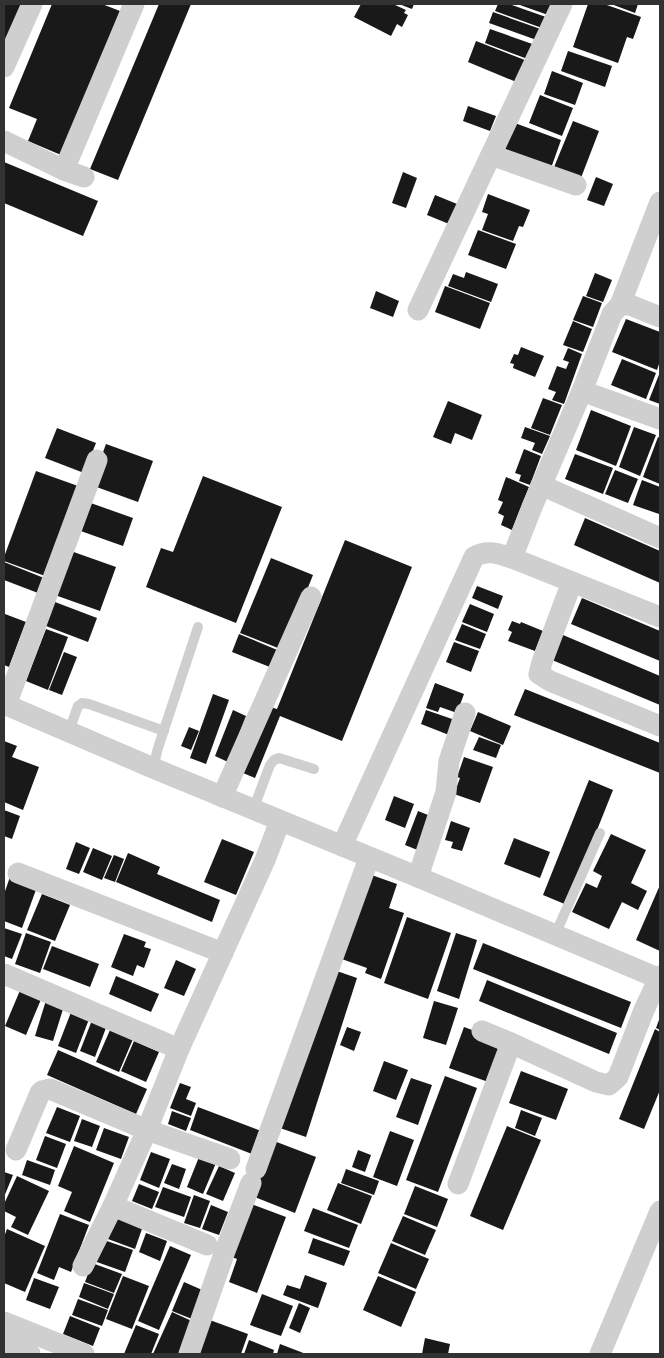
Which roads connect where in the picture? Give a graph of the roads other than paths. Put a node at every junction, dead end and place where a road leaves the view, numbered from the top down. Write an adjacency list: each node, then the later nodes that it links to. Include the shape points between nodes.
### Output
1 (32, 4): 4 (street)
2 (134, 4): 7 (street)
3 (562, 4): 6 (street)
4 (4, 67)
5 (4, 141): 7 (street)
6 (491, 155): 9 (street); 12 (street)
7 (64, 170): 8 (street)
8 (84, 177)
9 (576, 185)
10 (660, 205): 11 (street)
11 (620, 305): 13 (street, via 630,305); 14 (street, via 612,314)
12 (418, 310)
13 (660, 317)
14 (582, 391): 15 (street); 17 (street)
15 (660, 419)
16 (97, 460): 24 (street)
17 (542, 485): 18 (street); 19 (street)
18 (660, 538)
19 (512, 558): 20 (street); 35 (street, via 490,552 474,556)
20 (572, 582): 22 (street); 26 (street, via 539,674)
21 (311, 596): 31 (street)
22 (660, 618)
23 (198, 627): 28 (lane)
24 (5, 705): 27 (street)
25 (465, 713): 38 (street, via 449,761 446,792)
26 (660, 726)
27 (69, 731): 28 (lane, via 82,703); 29 (street)
28 (164, 731): 29 (lane)
29 (153, 768): 31 (street)
30 (314, 769): 32 (lane, via 279,758 274,760)
31 (222, 797): 32 (street)
32 (253, 810): 33 (street)
33 (280, 821): 35 (street); 40 (street)
34 (600, 833): 39 (lane)
35 (342, 846): 36 (street)
36 (369, 858): 38 (street); 58 (street)
37 (18, 873): 40 (street)
38 (418, 877): 39 (street)
39 (555, 935): 42 (street)
40 (222, 953): 45 (street)
41 (4, 974): 45 (street)
42 (660, 978): 44 (street, via 618,1077 610,1085 596,1082)
43 (482, 1031): 44 (street)
44 (511, 1043): 49 (street)
45 (179, 1049): 46 (street)
46 (147, 1130): 47 (street, via 54,1090 46,1090 40,1093); 48 (street); 50 (street)
47 (16, 1150)
48 (230, 1159)
49 (458, 1184)
50 (113, 1206): 52 (street); 53 (street)
51 (660, 1211): 59 (street)
52 (207, 1245)
53 (83, 1266)
54 (4, 1322): 57 (street)
55 (4, 1342): 56 (street)
56 (30, 1354)
57 (84, 1354)
58 (189, 1354)
59 (600, 1354)

